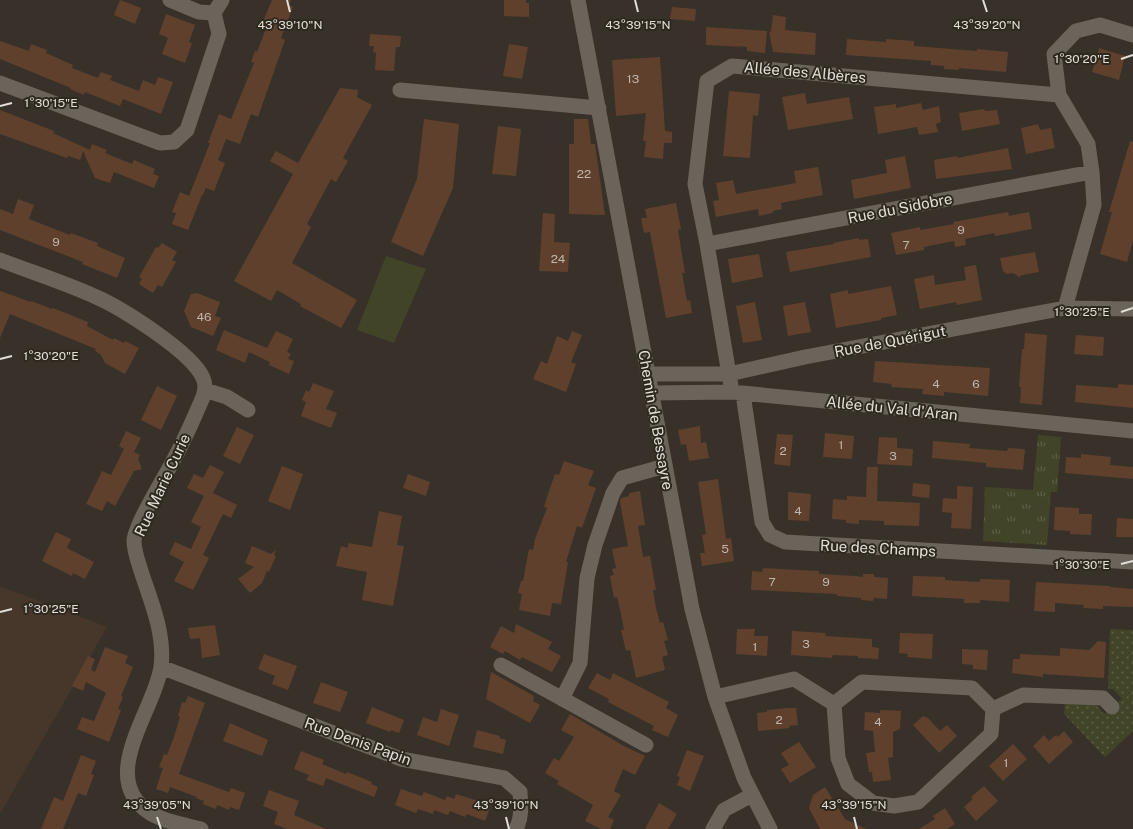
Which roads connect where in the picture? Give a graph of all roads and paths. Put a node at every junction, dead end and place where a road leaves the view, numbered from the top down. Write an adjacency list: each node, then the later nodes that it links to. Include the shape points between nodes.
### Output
1 (170, 0): 4 (street, via 199,12)
2 (222, 0): 4 (street)
3 (578, 0): 9 (street, Chemin de Bessayre)
4 (214, 13): 6 (street, via 219,34 187,130 174,142 160,143)
5 (1133, 35): 8 (street, via 1100,25 1076,30 1054,54)
6 (0, 83)
7 (400, 90): 9 (street)
8 (1059, 95): 10 (street, via 1088,144); 11 (street, Allée des Albères, via 732,66 708,81 695,184)
9 (599, 108): 15 (street, Chemin de Bessayre)
10 (1092, 172): 11 (street, Rue du Sidobre); 13 (street, via 1094,205)
11 (707, 244): 16 (street, Allée des Albères)
12 (0, 260): 17 (street, via 94,296 160,334 195,366 204,379)
13 (1065, 308): 14 (street, Rue de Quérigut); 16 (street, Rue de Quérigut)
14 (1133, 310)
15 (648, 374): 16 (street, Rue de Quérigut); 18 (street, Chemin de Bessayre)
16 (729, 374): 19 (street, Allée des Albères)
17 (205, 390): 20 (street, via 227,397); 25 (street, Rue Marie Curie, via 134,540 160,634)
18 (652, 393): 19 (street, Allée du Val d'Aran); 22 (street, Chemin de Bessayre)
19 (738, 393): 21 (street, Allée du Val d'Aran); 23 (street, Rue des Champs, via 762,522 770,535 785,542)
20 (248, 410)
21 (1133, 432)
22 (665, 466): 26 (street, Chemin de Bessayre, via 692,609); 27 (street, via 622,478 613,493 587,578 580,663)
23 (1133, 562)
24 (501, 665): 27 (street)
25 (161, 667): 33 (street, Rue Marie Curie, via 131,748 129,782 133,794 150,813); 34 (street, Rue Denis Papin, via 400,759 504,778 520,792 521,808)
26 (715, 697): 28 (street, via 794,679); 32 (street, Chemin de Bessayre)
27 (562, 699): 31 (street)
28 (834, 704): 30 (street, via 862,682 972,688); 30 (street, via 838,758 848,784 874,803 894,806 918,802 991,734)
29 (1112, 707): 30 (street, via 1103,698 1023,695)
30 (994, 709)
31 (646, 745)
32 (752, 795): 35 (street, via 724,810); 36 (street, Chemin de Bessayre)
33 (201, 829)
34 (516, 829)
35 (713, 829)
36 (770, 829)

